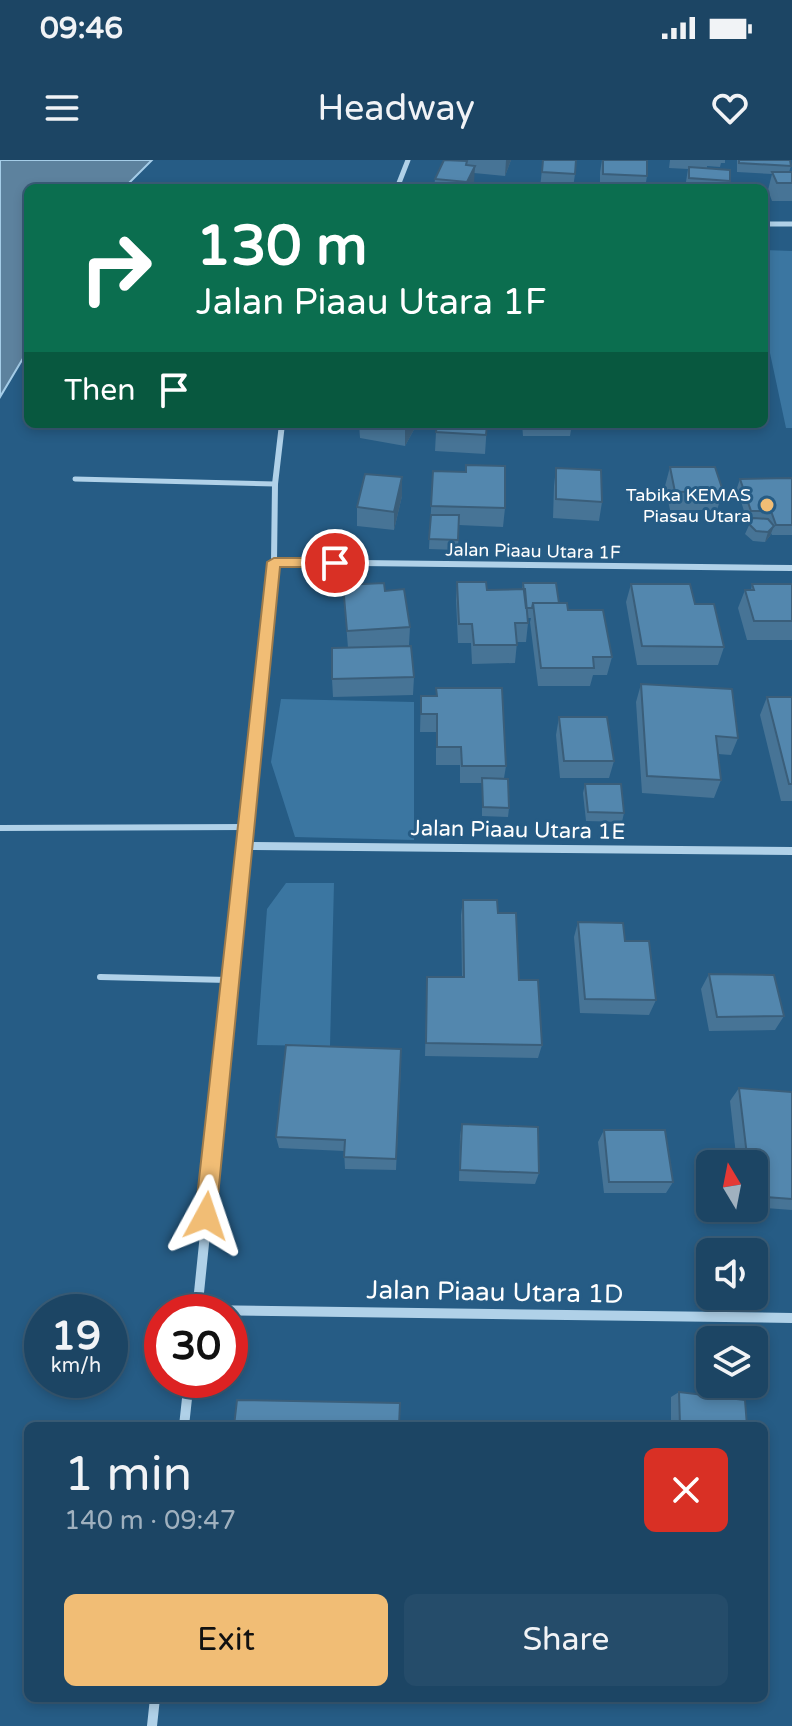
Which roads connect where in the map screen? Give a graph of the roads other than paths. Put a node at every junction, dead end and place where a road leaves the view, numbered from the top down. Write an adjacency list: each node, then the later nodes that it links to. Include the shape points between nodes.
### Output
1 (408, 160): 2 (street)
2 (399, 184)
3 (768, 224): 4 (street)
4 (792, 224)
5 (282, 428): 7 (street)
6 (75, 479): 7 (lane)
7 (275, 484): 8 (street)
8 (274, 562): 9 (street, Jalan Piaau Utara 1F); 10 (street)
9 (792, 568)
10 (246, 827): 11 (lane); 12 (street)
11 (0, 828)
12 (243, 846): 13 (street, Jalan Piaau Utara 1E); 15 (street)
13 (792, 851)
14 (100, 977): 15 (lane)
15 (228, 980): 16 (street)
16 (199, 1294)
17 (248, 1312): 18 (street, Jalan Piaau Utara 1D)
18 (792, 1318)
19 (187, 1398): 20 (street)
20 (184, 1422)
21 (155, 1702): 22 (street)
22 (152, 1726)

